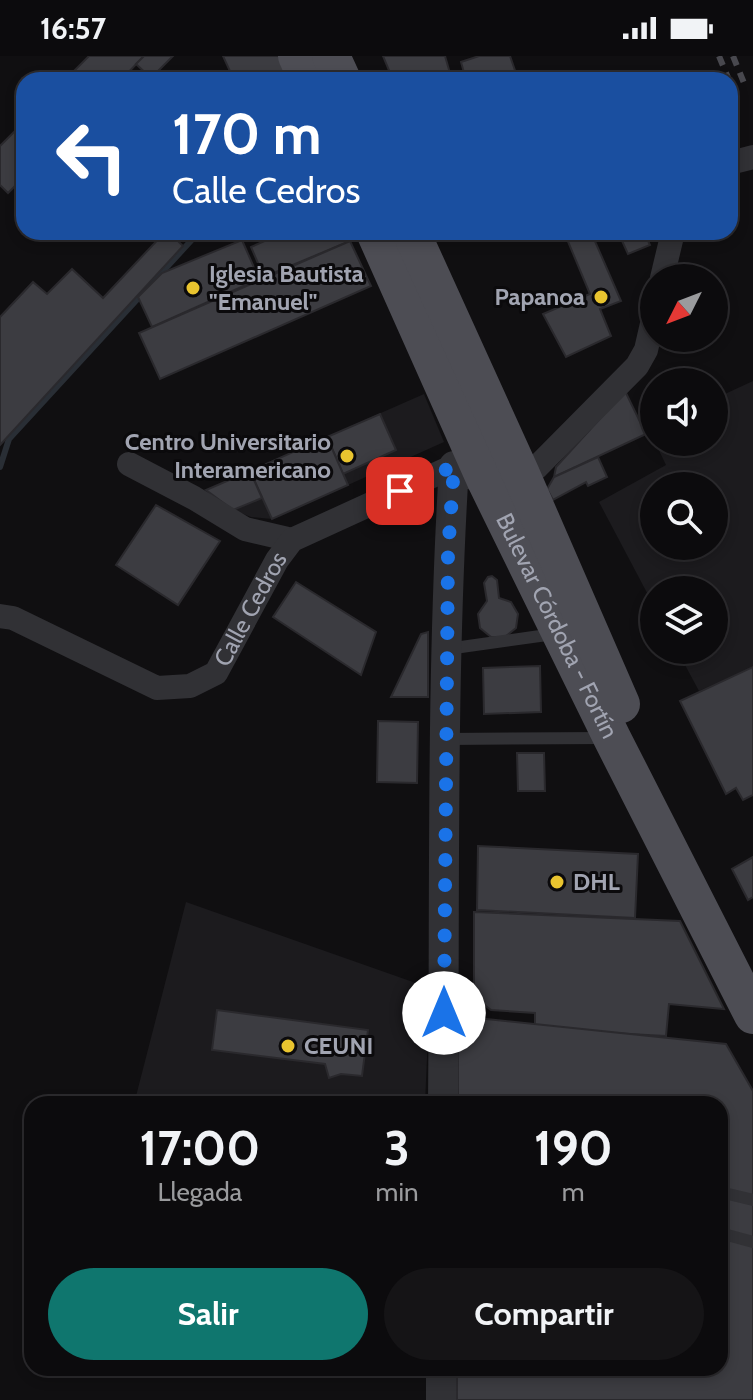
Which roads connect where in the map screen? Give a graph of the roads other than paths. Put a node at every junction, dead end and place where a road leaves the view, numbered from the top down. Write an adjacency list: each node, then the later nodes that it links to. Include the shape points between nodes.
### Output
1 (379, 240): 7 (main road, Bulevar Córdoba - Fortín)
2 (414, 240): 7 (main road, Bulevar Córdoba - Fortín)
3 (671, 240): 4 (street)
4 (665, 264)
5 (645, 352): 7 (street, Calle Cedros, via 536,468)
6 (129, 464): 8 (street, via 245,529)
7 (487, 473): 8 (street, Calle Cedros); 10 (main road, Bulevar Córdoba - Fortín); 11 (street, via 448,553); 14 (main road, Bulevar Córdoba - Fortín, via 630,723)
8 (292, 540): 9 (street, Calle Cedros, via 216,673 190,686 157,688)
9 (0, 616)
10 (560, 633): 11 (lane); 12 (main road, Bulevar Córdoba - Fortín)
11 (447, 649): 13 (street)
12 (612, 738): 13 (lane); 15 (main road, Bulevar Córdoba - Fortín)
13 (446, 739): 16 (street)
14 (753, 958)
15 (753, 1015)
16 (443, 1096)
17 (728, 1194): 18 (lane)
18 (753, 1200)
19 (728, 1235): 20 (lane)
20 (753, 1242)
21 (441, 1376): 22 (street)
22 (441, 1400)

